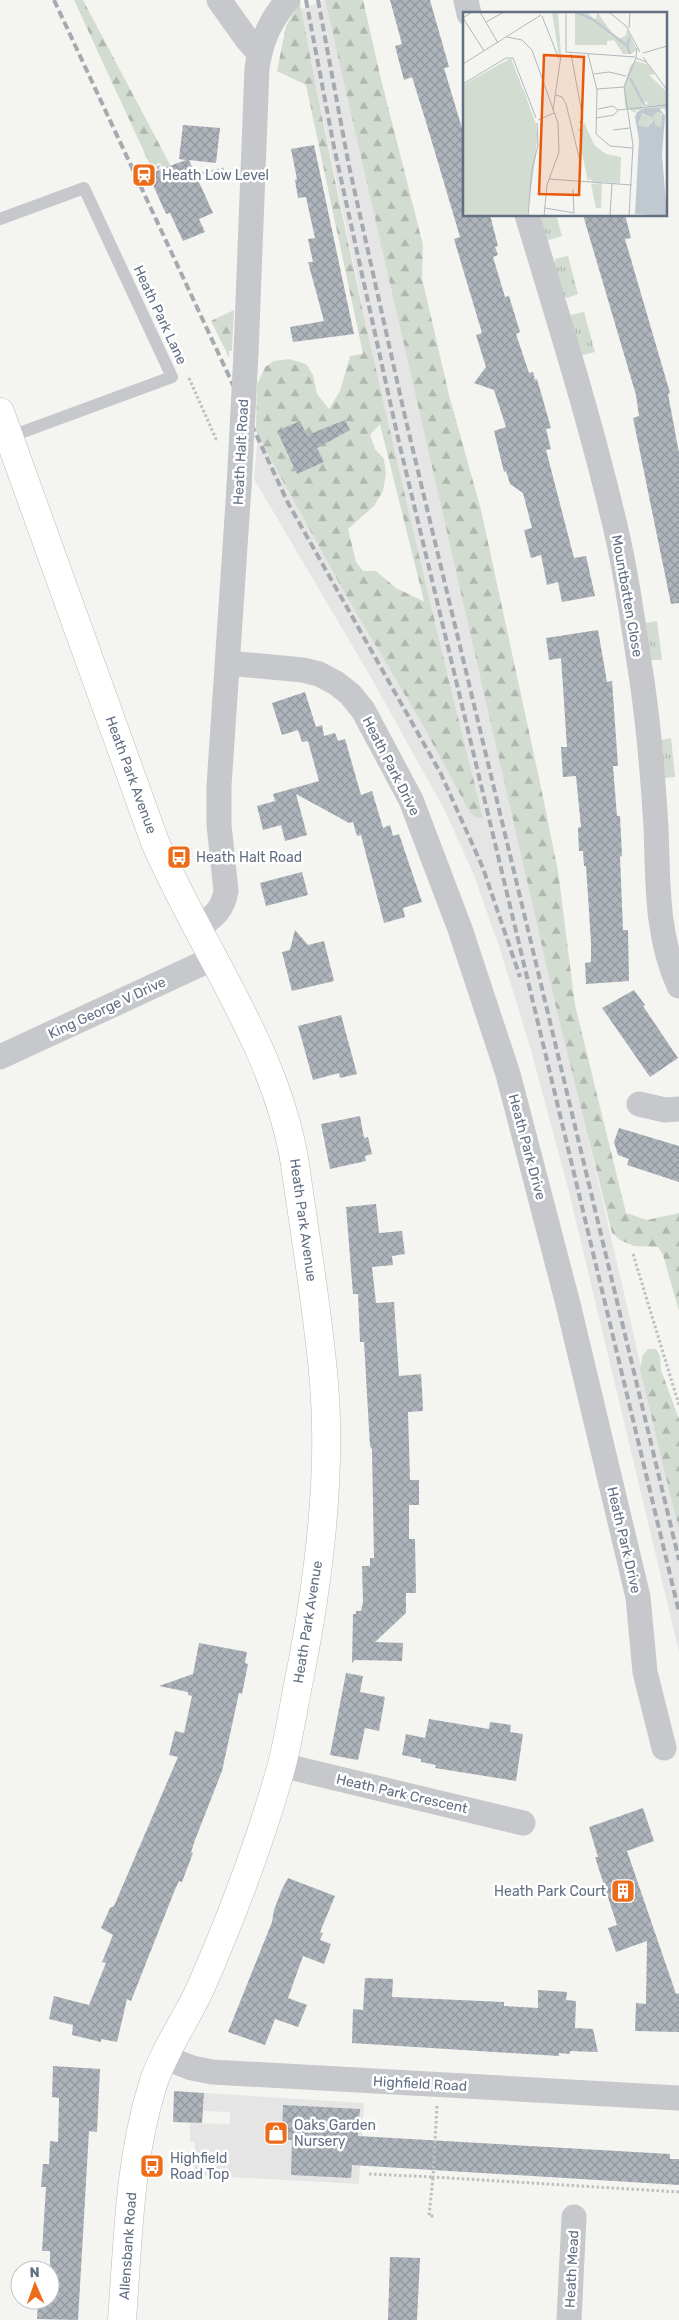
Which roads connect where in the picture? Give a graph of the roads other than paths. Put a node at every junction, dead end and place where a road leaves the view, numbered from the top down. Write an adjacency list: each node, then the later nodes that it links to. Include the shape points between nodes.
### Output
1 (219, 0): 3 (street)
2 (288, 0): 3 (street, Heath Halt Road, via 272,21)
3 (259, 53): 7 (street, Heath Halt Road, bridge)
4 (527, 216): 10 (street, Mountbatten Close, via 591,433 624,568 645,702 656,824 660,919 666,955)
5 (0, 219): 6 (lane, Heath Park Lane, via 84,188 172,377)
6 (4, 425): 8 (street, Heath Park Avenue, via 155,842)
7 (228, 663): 8 (street, Heath Halt Road, via 219,786 219,825 226,891 218,913); 14 (street, Heath Park Drive, via 303,670 336,683 363,710 411,800 463,938 508,1074 568,1304 638,1598 646,1672)
8 (196, 928): 9 (street, Heath Park Avenue)
9 (214, 958): 11 (street, King George V Drive); 15 (street, Heath Park Avenue, via 244,1014 288,1129 324,1383 320,1543 306,1647)
10 (679, 986)
11 (0, 1057)
12 (639, 1104): 13 (street, via 665,1110)
13 (679, 1109)
14 (664, 1748)
15 (282, 1765): 16 (street, Heath Park Crescent); 17 (street, Heath Park Avenue, via 232,1912 194,2002)
16 (523, 1823)
17 (164, 2057): 18 (street, Highfield Road, via 212,2072); 20 (street, Allensbank Road, via 146,2107 136,2156)
18 (679, 2098)
19 (574, 2218): 21 (street, Heath Mead)
20 (122, 2320)
21 (569, 2320)

